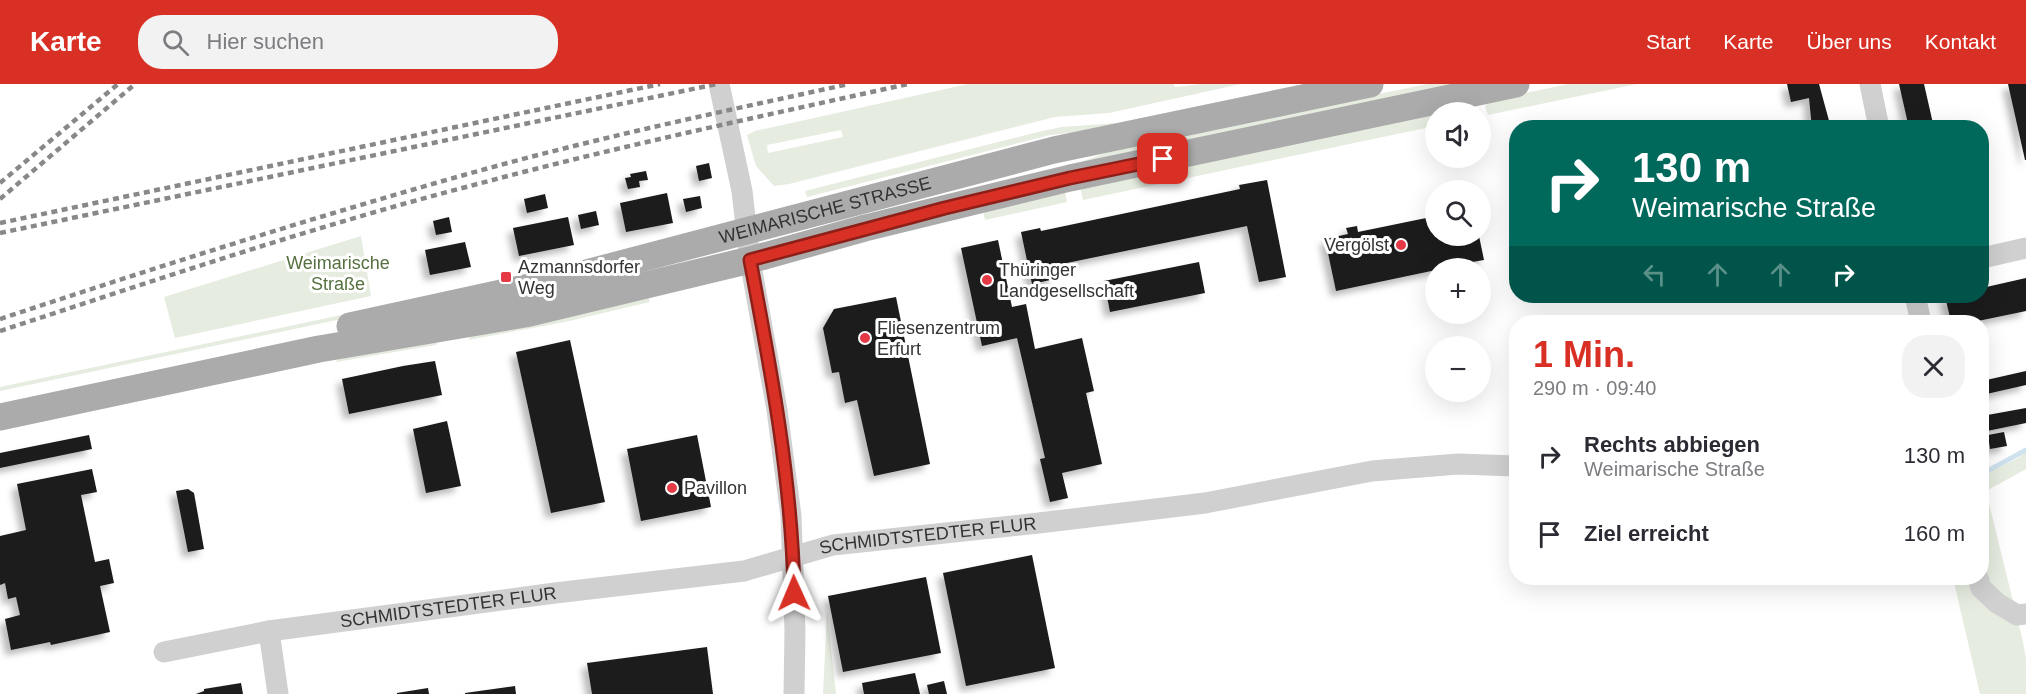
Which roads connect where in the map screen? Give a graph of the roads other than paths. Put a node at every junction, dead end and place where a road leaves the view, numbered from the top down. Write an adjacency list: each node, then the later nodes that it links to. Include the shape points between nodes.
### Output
1 (719, 84): 6 (street)
2 (1370, 84): 6 (main road, WEIMARISCHE STRASSE, via 1054,150)
3 (1516, 84): 9 (main road, WEIMARISCHE STRASSE, via 1070,178)
4 (1870, 84): 5 (street)
5 (1877, 120)
6 (747, 230): 9 (street); 10 (main road, WEIMARISCHE STRASSE, via 552,282)
7 (2026, 248): 8 (street)
8 (1989, 256)
9 (750, 260): 11 (main road, WEIMARISCHE STRASSE, via 525,314 319,349); 13 (street, via 782,441)
10 (0, 401)
11 (0, 417)
12 (1509, 466): 13 (street, SCHMIDTSTEDTER FLUR, via 1458,464 1371,471 1205,503 833,545)
13 (794, 556): 16 (street, SCHMIDTSTEDTER FLUR, via 744,571); 19 (street)
14 (1981, 585): 15 (street, via 1997,603 2017,615)
15 (2026, 614)
16 (269, 631): 17 (street, SCHMIDTSTEDTER FLUR); 18 (street)
17 (164, 652)
18 (278, 694)
19 (794, 694)

